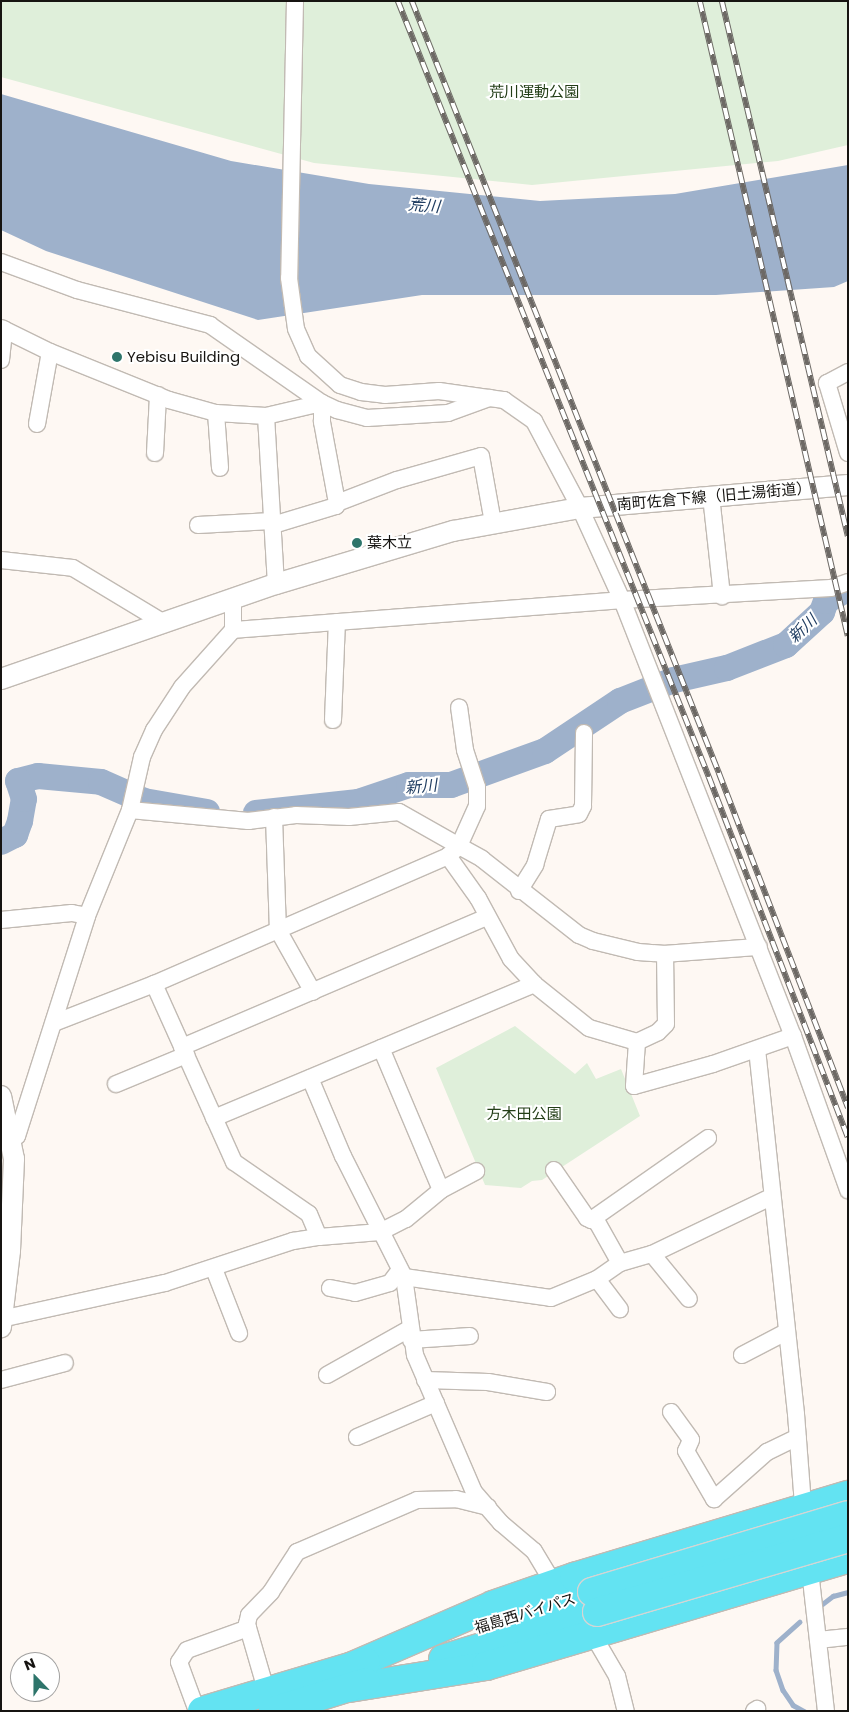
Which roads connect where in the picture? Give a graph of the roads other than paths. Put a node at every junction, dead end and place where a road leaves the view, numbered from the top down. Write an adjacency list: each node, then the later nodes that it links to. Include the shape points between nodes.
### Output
1 (295, 1): 8 (street, via 289,278 296,329 308,356 340,385 361,392 385,395 439,391)
2 (1, 262): 9 (street, via 77,290 210,325)
3 (3, 328): 4 (street); 5 (street)
4 (50, 352): 7 (street); 12 (street)
5 (1, 360)
6 (848, 372): 14 (street, via 827,383)
7 (158, 395): 10 (street); 13 (street)
8 (489, 398): 9 (street, via 448,413 367,418); 19 (street, via 504,400 534,421)
9 (322, 403): 11 (street); 18 (street, via 322,422)
10 (216, 413): 11 (street); 15 (street)
11 (266, 416): 20 (street)
12 (37, 424)
13 (155, 453)
14 (848, 453)
15 (220, 468)
16 (848, 485): 17 (street, 南町佐倉下線（旧土湯街道）)
17 (711, 496): 19 (street, 南町佐倉下線（旧土湯街道）); 26 (street)
18 (336, 502): 20 (street, via 336,506); 21 (street, via 397,480 481,456)
19 (580, 508): 21 (street, 南町佐倉下線（旧土湯街道）); 28 (street)
20 (273, 523): 22 (street); 25 (street)
21 (493, 523): 25 (street, 南町佐倉下線（旧土湯街道）, via 392,547)
22 (198, 524)
23 (1, 560): 30 (street, via 73,568)
24 (848, 582): 26 (street, via 831,588)
25 (276, 584): 27 (street, 南町佐倉下線（旧土湯街道）)
26 (722, 596): 28 (street)
27 (233, 598): 30 (street, 南町佐倉下線（旧土湯街道）); 31 (street)
28 (622, 600): 29 (street); 44 (street)
29 (337, 622): 31 (street); 34 (street)
30 (164, 623): 32 (street, 南町佐倉下線（旧土湯街道）)
31 (233, 630): 36 (street, via 197,667 154,730 142,757)
32 (1, 679)
33 (459, 708): 38 (street, via 466,750 477,787 477,806)
34 (334, 720)
35 (584, 733): 39 (street, via 583,806 580,814 549,819 535,865)
36 (131, 807): 37 (street, via 248,821); 40 (street)
37 (274, 817): 38 (street, via 399,812); 43 (street)
38 (454, 851): 39 (street, via 482,859); 41 (street); 43 (street)
39 (519, 891): 45 (street, via 578,935 638,952)
40 (87, 916): 42 (street, via 72,913); 49 (street)
41 (487, 917): 47 (street, via 511,959); 48 (street)
42 (1, 920)
43 (278, 930): 46 (street); 48 (street)
44 (759, 947): 45 (street); 50 (street)
45 (665, 954): 51 (street, via 666,1024)
46 (154, 984): 49 (street); 54 (street)
47 (534, 984): 51 (street, via 588,1028); 52 (street)
48 (313, 992): 54 (street, via 281,1007 270,1007)
49 (54, 1023): 61 (street, via 17,1136)
50 (793, 1036): 53 (street); 66 (street)
51 (638, 1042): 53 (street, via 634,1086)
52 (381, 1048): 55 (street); 65 (street)
53 (757, 1049): 67 (street)
54 (184, 1051): 56 (street); 59 (street)
55 (310, 1078): 59 (street); 69 (street)
56 (116, 1084)
57 (1, 1096): 58 (street)
58 (4, 1116): 61 (street)
59 (214, 1118): 70 (street, via 234,1162 309,1214)
60 (708, 1138): 68 (street)
61 (10, 1140): 64 (street)
62 (554, 1170): 68 (street)
63 (476, 1171): 65 (street)
64 (7, 1183): 79 (street)
65 (441, 1190): 69 (street, via 406,1219)
66 (848, 1190)
67 (771, 1196): 71 (street); 80 (street)
68 (591, 1220): 72 (street, via 597,1222)
69 (380, 1232): 70 (street); 74 (street)
70 (319, 1237): 73 (street, via 293,1241)
71 (652, 1254): 72 (street); 77 (street)
72 (620, 1263): 75 (street)
73 (214, 1269): 79 (street); 81 (street)
74 (402, 1274): 75 (street, via 551,1298); 76 (street, via 390,1283 355,1293); 82 (street)
75 (596, 1279): 78 (street)
76 (330, 1288)
77 (689, 1299)
78 (620, 1309)
79 (2, 1322)
80 (786, 1332): 84 (street); 93 (street)
81 (239, 1333)
82 (410, 1335): 83 (street); 86 (street); 88 (street)
83 (470, 1336)
84 (742, 1355)
85 (65, 1363): 87 (street)
86 (327, 1375)
87 (1, 1380)
88 (425, 1380): 89 (street, via 488,1382); 90 (street)
89 (547, 1392)
90 (436, 1403): 92 (street); 95 (street, via 474,1492)
91 (671, 1412): 93 (street, via 691,1440 686,1451 714,1499 767,1452)
92 (358, 1437)
93 (798, 1437): 96 (street)
94 (848, 1495): 96 (highway)
95 (488, 1508): 101 (street, via 534,1551); 103 (street, via 456,1500 417,1500 297,1552 271,1592 249,1615)
96 (804, 1515): 101 (highway)
97 (848, 1516): 102 (highway, 福島西バイパス, bridge)
98 (848, 1538): 102 (highway, 福島西バイパス, bridge)
99 (848, 1559): 100 (highway)
100 (810, 1566): 102 (highway); 105 (street)
101 (554, 1584): 106 (highway, via 492,1605)
102 (594, 1613): 106 (highway, 福島西バイパス); 106 (highway, via 486,1666); 110 (street)
103 (248, 1628): 107 (street); 108 (street, via 187,1650 179,1662)
104 (848, 1637): 105 (street)
105 (818, 1640): 111 (street)
106 (349, 1677): 107 (highway, 福島西バイパス)
107 (270, 1702): 109 (highway, 福島西バイパス)
108 (197, 1711)
109 (202, 1711)
110 (626, 1711)
111 (826, 1711)

